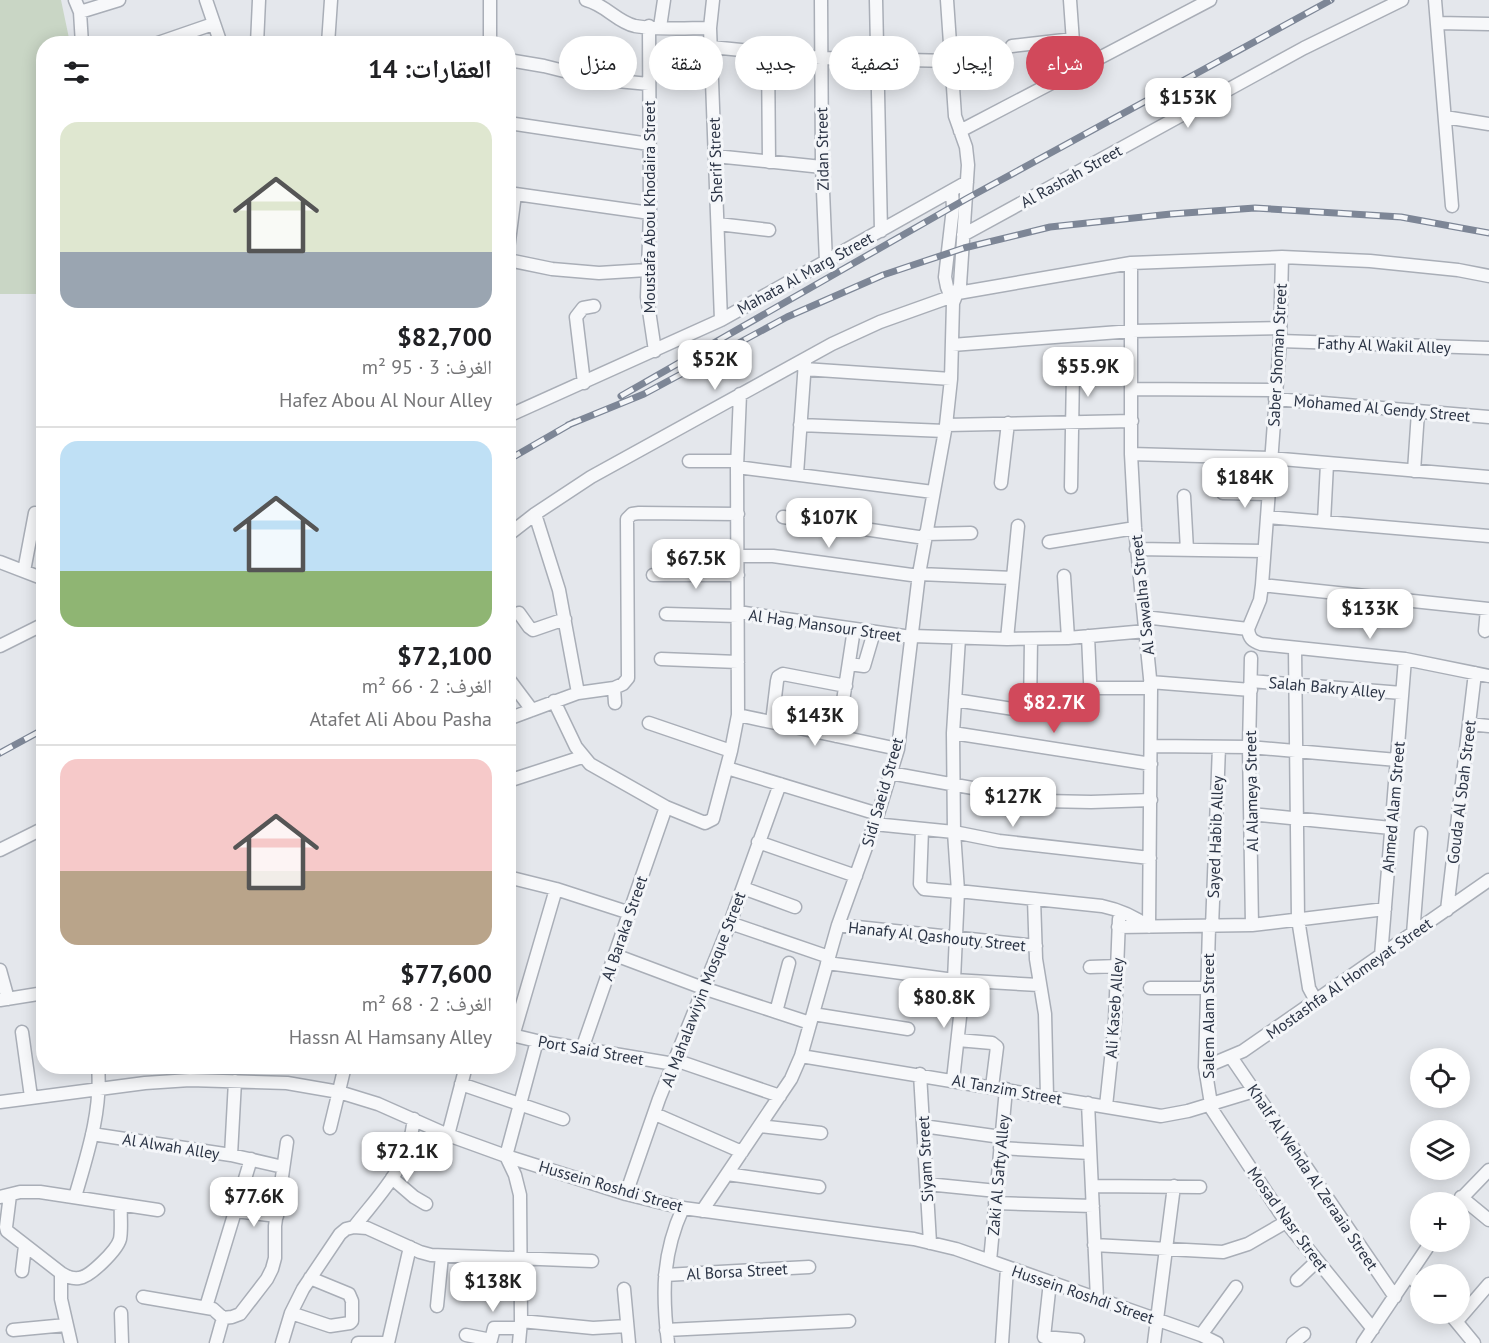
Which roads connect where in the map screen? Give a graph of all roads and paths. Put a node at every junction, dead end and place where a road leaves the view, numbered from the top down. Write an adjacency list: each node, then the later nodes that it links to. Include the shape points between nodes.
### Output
1 (119, 0): 17 (street)
2 (206, 0): 19 (street)
3 (259, 0): 26 (street)
4 (331, 0): 27 (street)
5 (490, 0): 28 (street)
6 (586, 0): 16 (street)
7 (664, 0): 21 (street, Moustafa Abou Khodaira Street)
8 (712, 0): 22 (street, Sherif Street)
9 (820, 0): 36 (street, Zidan Street)
10 (876, 0): 31 (street)
11 (947, 0): 32 (street)
12 (1070, 0): 33 (street)
13 (1210, 0): 34 (street)
14 (1402, 0): 62 (street, Al Rashah Street, via 1304,48)
15 (1436, 0): 18 (street)
16 (605, 4): 21 (street, via 635,26)
17 (77, 6): 23 (street)
18 (1437, 23): 20 (street); 46 (street)
19 (213, 24): 24 (street); 25 (street)
20 (1489, 24)
21 (655, 26): 22 (street); 29 (street, Moustafa Abou Khodaira Street)
22 (710, 28): 30 (street, Sherif Street)
23 (81, 36)
24 (178, 36)
25 (218, 36)
26 (257, 36)
27 (329, 36)
28 (490, 36)
29 (654, 36)
30 (710, 36)
31 (877, 36)
32 (949, 36)
33 (1073, 36)
34 (1104, 55)
35 (817, 58): 36 (street)
36 (821, 58): 37 (street); 53 (street, Zidan Street)
37 (829, 58)
38 (516, 61): 39 (street, via 596,79)
39 (649, 84)
40 (649, 90): 50 (street, Moustafa Abou Khodaira Street)
41 (713, 90): 51 (street, Sherif Street)
42 (768, 90): 52 (street)
43 (878, 90): 61 (street)
44 (953, 90): 49 (street)
45 (1037, 90): 49 (street)
46 (1445, 117): 48 (street); 57 (street)
47 (516, 124): 50 (street)
48 (1489, 124)
49 (960, 130): 54 (street, via 966,147)
50 (649, 144): 58 (street, Moustafa Abou Khodaira Street)
51 (715, 156): 52 (street); 59 (street, Sherif Street)
52 (769, 162): 53 (street)
53 (822, 167): 65 (street, Zidan Street)
54 (967, 183): 55 (street, Mahata Al Marg Street); 62 (street)
55 (952, 191): 61 (street, Mahata Al Marg Street); 69 (street, via 945,277)
56 (516, 194): 58 (street)
57 (1452, 206)
58 (650, 213): 67 (street, Moustafa Abou Khodaira Street)
59 (718, 224): 60 (street); 71 (street, Sherif Street)
60 (769, 230)
61 (881, 231): 65 (street, Mahata Al Marg Street)
62 (963, 235): 69 (street)
63 (1282, 257): 66 (street); 68 (street, via 1370,261); 73 (street, Saber Shoman Street)
64 (516, 262): 67 (street, via 599,273)
65 (825, 262): 71 (street, Mahata Al Marg Street)
66 (1131, 263): 69 (street); 72 (street, Al Sawalha Street)
67 (647, 270): 76 (street, Moustafa Abou Khodaira Street, via 647,306)
68 (1489, 276)
69 (954, 298): 74 (street, Sidi Saeid Street); 77 (street, via 856,332)
70 (594, 306): 80 (street, via 583,308 576,317)
71 (721, 321): 76 (street, Mahata Al Marg Street)
72 (1132, 331): 73 (street, Fathy Al Wakil Alley); 74 (street, Fathy Al Wakil Alley); 81 (street, Al Sawalha Street)
73 (1280, 334): 75 (street, Fathy Al Wakil Alley); 83 (street, Saber Shoman Street)
74 (952, 345): 79 (street, Sidi Saeid Street)
75 (1489, 348)
76 (655, 351): 80 (street, Mahata Al Marg Street)
77 (804, 363): 79 (street); 82 (street); 90 (street)
78 (1073, 373): 88 (street)
79 (951, 379): 91 (street, Sidi Saeid Street)
80 (584, 382): 84 (street, Mahata Al Marg Street)
81 (1132, 389): 83 (street, Mohamed Al Gendy Street); 87 (street, Al Sawalha Street)
82 (740, 394): 95 (street); 107 (street, via 591,477)
83 (1275, 395): 85 (street, Mohamed Al Gendy Street); 93 (street, Saber Shoman Street)
84 (516, 412)
85 (1418, 412): 86 (street, Mohamed Al Gendy Street); 97 (street)
86 (1489, 417)
87 (1132, 421): 88 (street); 92 (street, Al Sawalha Street)
88 (1072, 422): 89 (street); 101 (street)
89 (1008, 423): 91 (street); 100 (street)
90 (800, 425): 91 (street); 98 (street)
91 (946, 428): 102 (street, Sidi Saeid Street)
92 (1131, 454): 93 (street); 113 (street, Al Sawalha Street)
93 (1270, 458): 96 (street); 104 (street, Saber Shoman Street)
94 (689, 461): 95 (street)
95 (737, 464): 98 (street); 108 (street)
96 (1327, 464): 97 (street); 111 (street)
97 (1414, 471): 99 (street)
98 (797, 474): 102 (street)
99 (1489, 477)
100 (1001, 483)
101 (1071, 487)
102 (933, 492): 116 (street, Sidi Saeid Street)
103 (1222, 493): 104 (street)
104 (1268, 494): 110 (street, Saber Shoman Street)
105 (1184, 496): 120 (street)
106 (35, 513): 124 (street)
107 (535, 514): 114 (street); 137 (street, via 552,562)
108 (738, 514): 122 (street); 163 (street, via 639,513 627,519 628,678)
109 (783, 517): 116 (street)
110 (1267, 517): 111 (street); 121 (street, Saber Shoman Street)
111 (1324, 522): 117 (street)
112 (1018, 526): 130 (street)
113 (1135, 528): 118 (street); 119 (street, Al Sawalha Street)
114 (516, 529)
115 (971, 533): 116 (street)
116 (925, 536): 127 (street, Sidi Saeid Street)
117 (1489, 537)
118 (1049, 542)
119 (1136, 549): 120 (street); 136 (street, Al Sawalha Street)
120 (1187, 550): 121 (street)
121 (1264, 551): 131 (street, Saber Shoman Street)
122 (738, 556): 126 (street); 127 (street, via 761,555)
123 (0, 562): 124 (street)
124 (24, 571): 128 (street)
125 (653, 575): 126 (street)
126 (738, 575): 135 (street)
127 (919, 575): 130 (street); 145 (street, Sidi Saeid Street)
128 (36, 576)
129 (1064, 576): 147 (street)
130 (1013, 578): 148 (street)
131 (1262, 585): 132 (street); 140 (street, Saber Shoman Street)
132 (1488, 609): 142 (street)
133 (519, 613): 137 (street, via 533,630)
134 (666, 614): 135 (street, Al Hag Mansour Street)
135 (738, 614): 139 (street, Al Hag Mansour Street); 155 (street)
136 (1144, 617): 140 (street); 141 (street, Al Sawalha Street)
137 (565, 619): 166 (street)
138 (36, 628): 150 (street)
139 (854, 629): 143 (street, Al Hag Mansour Street); 156 (street)
140 (1248, 629): 151 (street, via 1254,642)
141 (1146, 631): 144 (street, Al Hag Mansour Street); 159 (street, Al Sawalha Street)
142 (1485, 631)
143 (874, 632): 145 (street, Al Hag Mansour Street); 156 (street, via 864,666)
144 (1088, 636): 147 (street, Al Hag Mansour Street); 164 (street)
145 (912, 637): 146 (street, Al Hag Mansour Street); 186 (street, Sidi Saeid Street)
146 (959, 638): 148 (street, Al Hag Mansour Street); 168 (street)
147 (1068, 638): 149 (street, Al Hag Mansour Street)
148 (1007, 639): 149 (street, Al Hag Mansour Street)
149 (1031, 639): 173 (street)
150 (0, 646)
151 (1295, 648): 154 (street); 161 (street)
152 (1251, 658): 160 (street, Al Alameya Street)
153 (661, 659): 155 (street)
154 (1405, 659): 157 (street); 167 (street, Ahmed Alam Street)
155 (738, 662): 175 (street)
156 (849, 664): 162 (street)
157 (1475, 673): 158 (street); 179 (street, Gouda Al Sbah Street)
158 (1489, 676)
159 (1151, 685): 160 (street, Salah Bakry Alley); 164 (street, Salah Bakry Alley); 183 (street, Al Sawalha Street)
160 (1251, 685): 161 (street, Salah Bakry Alley); 185 (street, Al Alameya Street)
161 (1295, 685): 167 (street, Salah Bakry Alley); 188 (street)
162 (846, 686): 177 (street, via 778,676); 182 (street)
163 (614, 688): 166 (street); 170 (street)
164 (1090, 688): 171 (street)
165 (516, 689): 172 (street)
166 (578, 693): 169 (street)
167 (1402, 693): 190 (street, Ahmed Alam Street)
168 (955, 700): 173 (street); 181 (street)
169 (554, 701): 172 (street); 189 (street)
170 (615, 703)
171 (1091, 703)
172 (532, 710): 174 (street)
173 (1030, 712): 176 (street)
174 (516, 715)
175 (738, 715): 177 (street); 187 (street)
176 (1052, 715)
177 (772, 722): 182 (street)
178 (649, 723): 187 (street)
179 (1469, 724): 180 (street); 220 (street, Gouda Al Sbah Street)
180 (1489, 726)
181 (953, 734): 191 (street); 196 (street)
182 (836, 736): 186 (street)
183 (1151, 746): 184 (street); 191 (street, Al Sawalha Street)
184 (1219, 747): 185 (street); 228 (street, Sayed Habib Alley)
185 (1250, 747): 188 (street); 199 (street, Al Alameya Street)
186 (898, 749): 193 (street, Sidi Saeid Street)
187 (731, 751): 192 (street)
188 (1295, 751): 190 (street); 200 (street)
189 (582, 757): 194 (street); 198 (street)
190 (1397, 760): 202 (street, Ahmed Alam Street)
191 (1151, 764): 197 (street, Al Sawalha Street)
192 (727, 768): 195 (street); 198 (street, via 710,822)
193 (890, 773): 196 (street); 201 (street, Sidi Saeid Street)
194 (516, 778)
195 (780, 784): 201 (street); 207 (street, Al Mahalawiyin Mosque Street)
196 (953, 785): 197 (street, via 1044,801); 204 (street)
197 (1151, 800): 209 (street, Al Sawalha Street)
198 (666, 807): 221 (street, Al Baraka Street)
199 (1251, 814): 200 (street); 225 (street, Al Alameya Street)
200 (1296, 818): 202 (street); 222 (street)
201 (876, 819): 203 (street); 210 (street, Sidi Saeid Street)
202 (1391, 828): 219 (street, Ahmed Alam Street)
203 (922, 829): 204 (street); 215 (street, via 921,887)
204 (954, 831): 209 (street, via 999,841); 215 (street)
205 (36, 832): 208 (street)
206 (1421, 833): 229 (street)
207 (758, 842): 210 (street); 213 (street, Al Mahalawiyin Mosque Street)
208 (0, 850)
209 (1150, 858): 227 (street, Al Sawalha Street)
210 (856, 876): 224 (street, Sidi Saeid Street)
211 (516, 879): 214 (street)
212 (1489, 880): 220 (street, Mostashfa Al Homeyat Street)
213 (742, 888): 217 (street); 223 (street, Al Mahalawiyin Mosque Street)
214 (556, 889): 221 (street); 248 (street)
215 (958, 892): 216 (street); 230 (street)
216 (1034, 898): 218 (street); 231 (street)
217 (795, 907)
218 (1119, 909): 226 (street, Ali Kaseb Alley); 227 (street)
219 (1384, 909): 222 (street); 233 (street, Ahmed Alam Street)
220 (1447, 910): 229 (street, Mostashfa Al Homeyat Street)
221 (630, 913): 232 (street, Al Baraka Street)
222 (1298, 920): 225 (street); 246 (street, via 1309,988)
223 (730, 923): 234 (street); 241 (street, Al Mahalawiyin Mosque Street)
224 (838, 925): 230 (street, Hanafy Al Qashouty Street); 234 (street, Sidi Saeid Street)
225 (1252, 925): 228 (street)
226 (1118, 927): 227 (street); 236 (street, Ali Kaseb Alley)
227 (1149, 927): 228 (street)
228 (1210, 927): 243 (street, Salem Alam Street)
229 (1413, 934): 233 (street, Mostashfa Al Homeyat Street)
230 (956, 939): 231 (street, Hanafy Al Qashouty Street); 239 (street)
231 (1036, 946): 240 (street)
232 (615, 956): 241 (street); 255 (street, Al Baraka Street)
233 (1381, 956): 246 (street, Mostashfa Al Homeyat Street)
234 (828, 960): 239 (street); 249 (street, Sidi Saeid Street)
235 (789, 963): 247 (street)
236 (1118, 966): 237 (street); 279 (street, Ali Kaseb Alley)
237 (1090, 967)
238 (0, 970): 245 (street)
239 (959, 981): 240 (street); 253 (street)
240 (1039, 985): 273 (street, via 1045,1014)
241 (704, 988): 247 (street); 258 (street, Al Mahalawiyin Mosque Street)
242 (1150, 988): 243 (street)
243 (1206, 988): 259 (street, Salem Alam Street)
244 (36, 994): 245 (street)
245 (4, 1000)
246 (1316, 1001): 257 (street, Mostashfa Al Homeyat Street)
247 (776, 1012): 249 (street)
248 (516, 1019)
249 (812, 1019): 250 (street); 256 (street, Sidi Saeid Street)
250 (908, 1029)
251 (22, 1032): 274 (street)
252 (516, 1036): 254 (street, Port Said Street)
253 (958, 1040): 264 (street); 267 (street, via 992,1043 997,1047)
254 (537, 1041): 255 (street, Port Said Street); 277 (street)
255 (582, 1049): 258 (street, Port Said Street)
256 (801, 1056): 263 (street, Al Tanzim Street); 272 (street, Sidi Saeid Street)
257 (1231, 1057): 259 (street, Mostashfa Al Homeyat Street); 270 (street, Khalf Al Wehda Al Zeraaia Street)
258 (674, 1062): 272 (street, Port Said Street); 280 (street, Al Mahalawiyin Mosque Street)
259 (1205, 1067): 278 (street, Salem Alam Street)
260 (99, 1074): 268 (street)
261 (343, 1074): 271 (street)
262 (464, 1074): 266 (street)
263 (920, 1074): 264 (street, Al Tanzim Street); 284 (street, Siyam Street)
264 (953, 1080): 267 (street, Al Tanzim Street)
265 (235, 1081): 268 (street, Hussein Roshdi Street, via 190,1080); 271 (street, Hussein Roshdi Street, via 287,1083); 293 (street)
266 (461, 1084): 277 (street); 288 (street)
267 (993, 1087): 269 (street, Al Tanzim Street)
268 (100, 1088): 274 (street, Hussein Roshdi Street); 287 (street)
269 (1006, 1089): 273 (street, Al Tanzim Street); 289 (street, Zaki Al Safty Alley)
270 (1254, 1091): 278 (street, Al Tanzim Street); 346 (street, Khalf Al Wehda Al Zeraaia Street)
271 (339, 1092): 281 (street, Hussein Roshdi Street); 285 (street)
272 (780, 1096): 283 (street, Sidi Saeid Street)
273 (1047, 1096): 276 (street, Al Tanzim Street)
274 (31, 1097): 275 (street, Hussein Roshdi Street)
275 (0, 1102)
276 (1088, 1103): 279 (street, Al Tanzim Street); 292 (street)
277 (520, 1104): 282 (street); 294 (street)
278 (1210, 1104): 279 (street, Al Tanzim Street, via 1161,1116); 320 (street, Mosad Nasr Street)
279 (1106, 1106)
280 (655, 1114): 291 (street); 306 (street, Al Mahalawiyin Mosque Street)
281 (414, 1119): 288 (street, Hussein Roshdi Street); 299 (street, via 404,1160)
282 (563, 1119)
283 (760, 1126): 286 (street); 291 (street, Sidi Saeid Street)
284 (923, 1126): 289 (street); 300 (street, Siyam Street)
285 (330, 1128)
286 (821, 1133)
287 (92, 1134): 293 (street, Al Alwah Alley); 308 (street)
288 (448, 1135): 294 (street, Hussein Roshdi Street)
289 (1001, 1142): 292 (street); 309 (street, Zaki Al Safty Alley)
290 (286, 1143): 296 (street)
291 (742, 1152): 298 (street, Sidi Saeid Street)
292 (1090, 1153): 301 (street)
293 (231, 1155): 295 (street, Al Alwah Alley)
294 (506, 1156): 306 (street, Hussein Roshdi Street); 329 (street, via 520,1195)
295 (251, 1160): 296 (street, Al Alwah Alley); 316 (street)
296 (283, 1167): 318 (street)
297 (1489, 1170): 305 (street)
298 (727, 1174): 303 (street); 317 (street, Sidi Saeid Street)
299 (392, 1178): 311 (street); 321 (street)
300 (927, 1184): 309 (street); 322 (street, Siyam Street)
301 (1092, 1186): 302 (street); 312 (street)
302 (1174, 1186): 304 (street); 326 (street)
303 (819, 1187)
304 (1200, 1187)
305 (1467, 1192)
306 (627, 1194): 314 (street, Hussein Roshdi Street)
307 (5, 1196): 308 (street, via 30,1191); 324 (street, via 6,1227)
308 (75, 1197): 310 (street)
309 (996, 1197): 312 (street); 331 (street, Zaki Al Safty Alley)
310 (121, 1204): 315 (street); 336 (street, via 119,1240 113,1250 81,1278)
311 (426, 1204)
312 (1093, 1206): 323 (street)
313 (1470, 1207): 319 (street)
314 (683, 1208): 317 (street, Hussein Roshdi Street); 337 (street, via 667,1251)
315 (158, 1210)
316 (235, 1211): 318 (street); 350 (street)
317 (702, 1211): 322 (street, Hussein Roshdi Street)
318 (277, 1216): 353 (street, via 275,1258 267,1279 240,1314)
319 (1489, 1220)
320 (1286, 1222): 326 (street, via 1236,1249); 332 (street, Mosad Nasr Street)
321 (354, 1227): 325 (street, via 367,1228); 339 (street, via 340,1234)
322 (930, 1243): 331 (street, Hussein Roshdi Street)
323 (1094, 1245): 326 (street); 347 (street)
324 (25, 1246): 335 (street); 336 (street)
325 (410, 1247): 328 (street); 373 (street)
326 (1167, 1250): 354 (street)
327 (1424, 1252): 338 (street)
328 (442, 1256): 329 (street); 349 (street)
329 (521, 1258): 330 (street); 356 (street)
330 (592, 1261)
331 (990, 1261): 334 (street, Hussein Roshdi Street)
332 (1317, 1261): 340 (street); 360 (street, Mosad Nasr Street)
333 (810, 1267): 337 (street, Al Borsa Street)
334 (1007, 1268): 341 (street, Hussein Roshdi Street); 377 (street)
335 (22, 1271)
336 (61, 1273): 358 (street)
337 (665, 1275): 362 (street)
338 (1409, 1275): 346 (street)
339 (310, 1278): 352 (street); 352 (street, via 349,1294 352,1321 330,1326)
340 (1297, 1280)
341 (1050, 1282): 347 (street, Hussein Roshdi Street); 366 (street, via 1044,1337)
342 (1489, 1284): 348 (street)
343 (1236, 1287): 365 (street)
344 (624, 1289): 359 (street)
345 (143, 1297): 350 (street)
346 (1395, 1297): 360 (street)
347 (1097, 1299): 354 (street, Hussein Roshdi Street)
348 (1470, 1302)
349 (437, 1306)
350 (206, 1307): 353 (street)
351 (121, 1313): 370 (street)
352 (291, 1314): 372 (street)
353 (223, 1318): 371 (street)
354 (1157, 1319): 365 (street, Hussein Roshdi Street); 378 (street)
355 (849, 1321): 362 (street)
356 (521, 1324): 359 (street); 367 (street, via 494,1328); 374 (street)
357 (1459, 1324): 382 (street)
358 (66, 1325): 361 (street); 369 (street)
359 (627, 1326): 375 (street)
360 (1373, 1329): 381 (street)
361 (13, 1330)
362 (666, 1330): 376 (street)
363 (1304, 1334): 380 (street)
364 (466, 1335): 367 (street)
365 (1201, 1335): 379 (street, Hussein Roshdi Street)
366 (1078, 1340)
367 (489, 1341)
368 (358, 1342): 373 (street)
369 (71, 1343)
370 (122, 1343)
371 (216, 1343)
372 (282, 1343)
373 (388, 1343)
374 (519, 1343)
375 (629, 1343)
376 (668, 1343)
377 (1002, 1343)
378 (1154, 1343)
379 (1217, 1343)
380 (1293, 1343)
381 (1363, 1343)
382 (1474, 1343)

